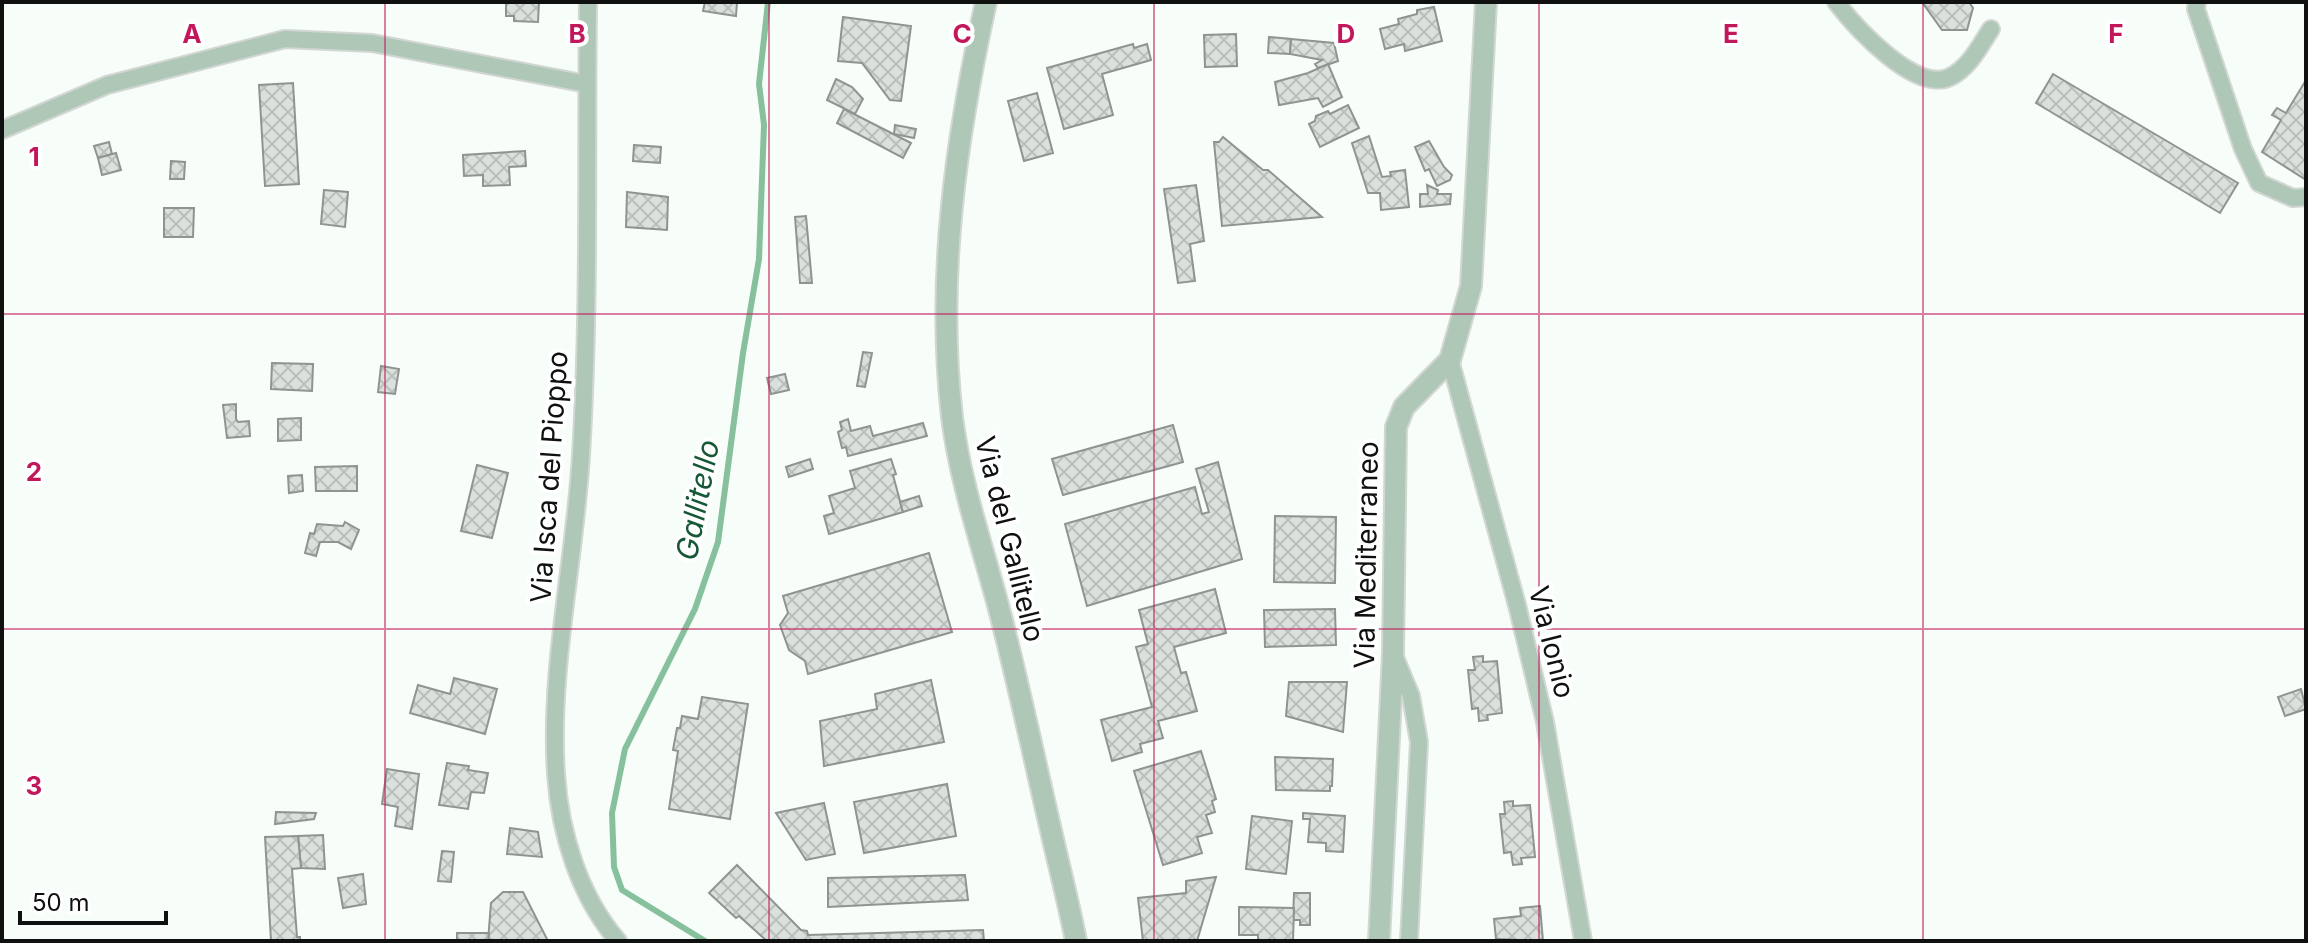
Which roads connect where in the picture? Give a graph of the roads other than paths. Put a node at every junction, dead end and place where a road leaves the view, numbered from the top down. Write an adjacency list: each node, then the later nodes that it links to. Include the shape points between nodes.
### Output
1 (588, 2): 7 (street, Via Isca del Pioppo)
2 (986, 2): 13 (street, Via del Gallitello, via 952,198 945,311 952,419 966,496 1025,710)
3 (1486, 2): 10 (street, Via Mediterraneo, via 1471,286)
4 (1836, 2): 6 (street, via 1886,54 1922,78 1948,79 1964,68)
5 (2197, 2): 9 (street, via 2243,149 2259,183 2293,198)
6 (1991, 29)
7 (587, 84): 8 (street, via 372,43 285,39 107,85); 12 (street, Via Isca del Pioppo, via 581,457 555,702 556,775 566,836 589,902)
8 (2, 130)
9 (2306, 197)
10 (1450, 360): 11 (street, Via Mediterraneo, via 1404,407 1396,427); 16 (street, Via Ionio, via 1545,722)
11 (1393, 654): 14 (street, Via Mediterraneo); 15 (street, via 1411,696 1419,742)
12 (618, 941)
13 (1076, 941)
14 (1379, 941)
15 (1409, 941)
16 (1583, 941)

